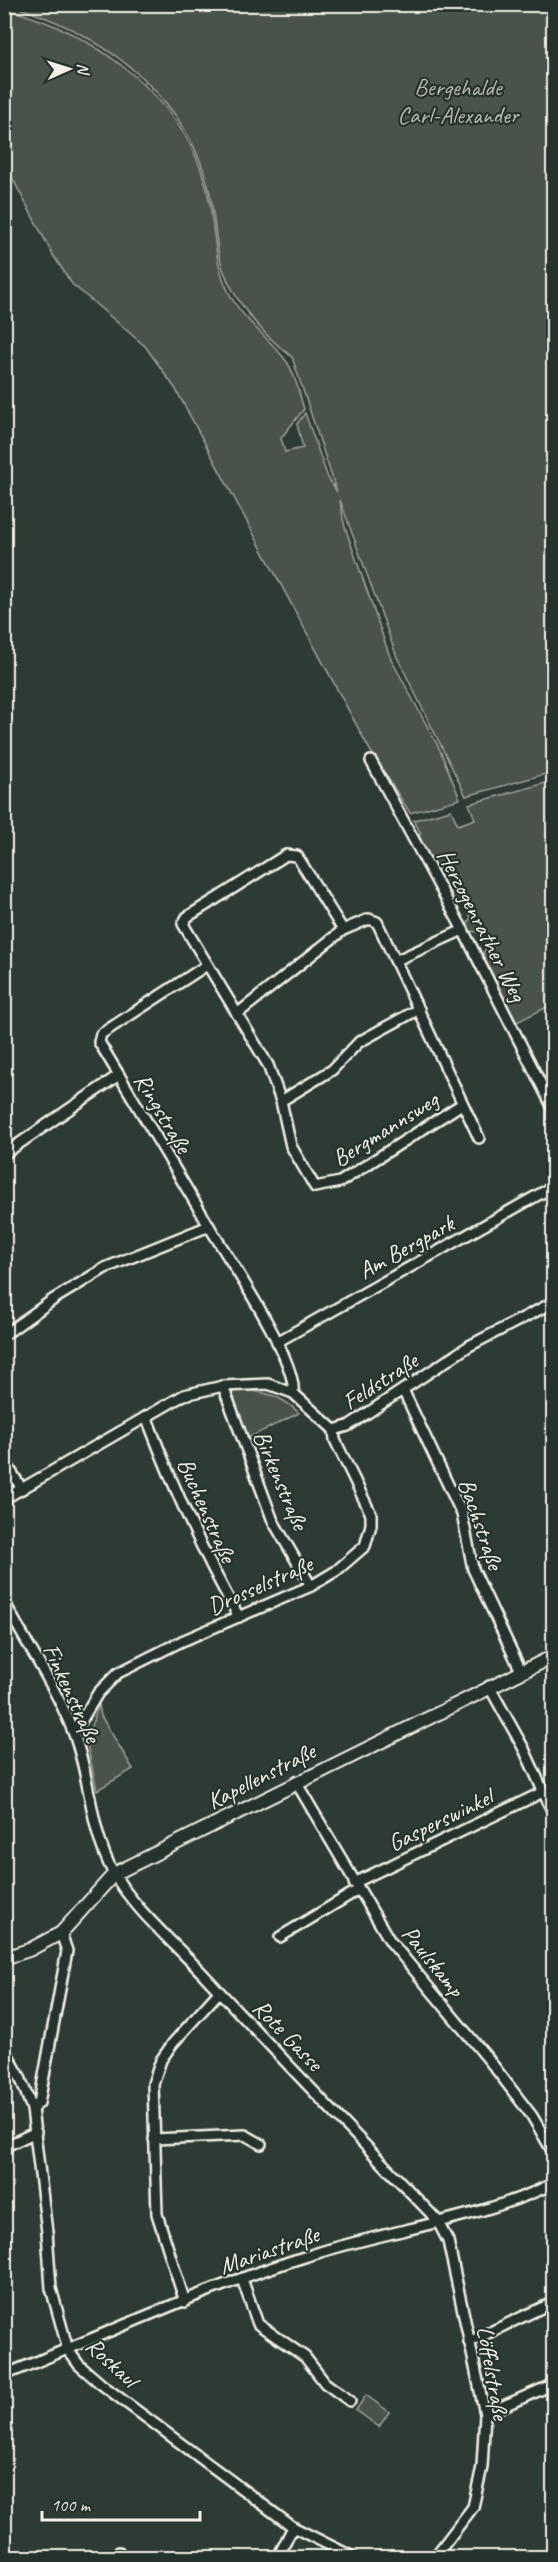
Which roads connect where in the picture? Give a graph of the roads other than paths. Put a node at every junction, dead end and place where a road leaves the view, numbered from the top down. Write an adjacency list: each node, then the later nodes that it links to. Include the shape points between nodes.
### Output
1 (371, 760): 3 (street, Herzogenrather Weg)
2 (343, 930): 4 (street, Bergmannsweg, via 369,919 377,922); 5 (street, Bergmannsweg, via 297,856 286,855 187,917 183,924); 7 (street, Bergmannsweg)
3 (464, 930): 4 (street); 11 (street, Herzogenrather Weg)
4 (397, 960): 6 (street, Bergmannsweg)
5 (207, 965): 7 (street, Bergmannsweg); 8 (street, via 101,1034 99,1041)
6 (418, 1008): 9 (street, via 359,1042 332,1070); 10 (street, Bergmannsweg)
7 (237, 1014): 9 (street, Bergmannsweg, via 268,1065)
8 (118, 1075): 13 (street, Ringstraße); 15 (street, Ringstraße)
9 (281, 1101): 10 (street, Bergmannsweg, via 291,1146 315,1187 340,1182)
10 (462, 1104): 12 (street, Bergmannsweg)
11 (554, 1110)
12 (478, 1138)
13 (4, 1154)
14 (554, 1186): 18 (street, Am Bergpark)
15 (209, 1226): 17 (street, via 105,1269); 18 (street, Ringstraße)
16 (552, 1306): 20 (street, Feldstraße, via 469,1346)
17 (4, 1335)
18 (277, 1342): 21 (street, Ringstraße, via 295,1383)
19 (223, 1386): 21 (street, Feldstraße, via 268,1384); 22 (street, Feldstraße, via 184,1395); 27 (street, Birkenstraße, via 273,1521)
20 (403, 1390): 23 (street, Feldstraße, via 348,1426); 31 (street, Bachstraße, via 462,1514 474,1569)
21 (293, 1393): 23 (street, Feldstraße)
22 (146, 1416): 25 (street, Feldstraße); 29 (street, Buchenstraße, via 181,1507)
23 (334, 1430): 27 (street, Drosselstraße, via 335,1440 371,1514 371,1525 365,1546)
24 (4, 1460): 25 (street)
25 (22, 1489): 26 (street, Feldstraße)
26 (4, 1499)
27 (311, 1586): 29 (street, Drosselstraße)
28 (4, 1601): 33 (street, Finkenstraße)
29 (239, 1617): 33 (street, Drosselstraße, via 118,1673)
30 (554, 1656): 31 (street, Kapellenstraße)
31 (521, 1671): 32 (street, Kapellenstraße)
32 (489, 1686): 34 (street, Kapellenstraße); 35 (street)
33 (72, 1729): 37 (street, Finkenstraße, via 94,1822)
34 (296, 1782): 37 (street, Kapellenstraße); 38 (street, Paulskamp)
35 (543, 1792): 36 (street); 38 (street, Gasperswinkel)
36 (554, 1815)
37 (114, 1874): 39 (street, Kapellenstraße); 42 (street, Rote Gasse)
38 (356, 1886): 40 (street, Gasperswinkel); 49 (street, Paulskamp, via 390,1941 489,2060 532,2116)
39 (61, 1933): 41 (street, Kapellenstraße); 44 (street, via 67,1951 39,2103)
40 (280, 1937)
41 (4, 1958)
42 (219, 1992): 46 (street, via 161,2060 153,2084); 51 (street, Rote Gasse)
43 (4, 2048): 44 (street, Roskaul)
44 (32, 2109): 45 (street, Roskaul)
45 (36, 2132): 48 (street); 56 (street, Roskaul, via 51,2288)
46 (154, 2139): 47 (street, via 245,2135); 53 (street, via 157,2214)
47 (261, 2144)
48 (4, 2147)
49 (554, 2154)
50 (554, 2183): 51 (street, Mariastraße, via 533,2193)
51 (437, 2220): 52 (street, Mariastraße, via 315,2253); 55 (street, Löffelstraße, via 448,2241)
52 (242, 2279): 53 (street, Mariastraße); 59 (street, via 258,2324 305,2357 326,2384)
53 (185, 2302): 56 (street, Mariastraße)
54 (554, 2302): 55 (street)
55 (469, 2342): 60 (street, Löffelstraße)
56 (68, 2350): 57 (street, Mariastraße); 61 (street, Roskaul, via 101,2384)
57 (4, 2375)
58 (554, 2384): 60 (street)
59 (350, 2400)
60 (485, 2414): 64 (street, Löffelstraße, via 482,2467 472,2507)
61 (292, 2527): 62 (street); 63 (street, Roskaul)
62 (280, 2558)
63 (355, 2558)
64 (434, 2558)

